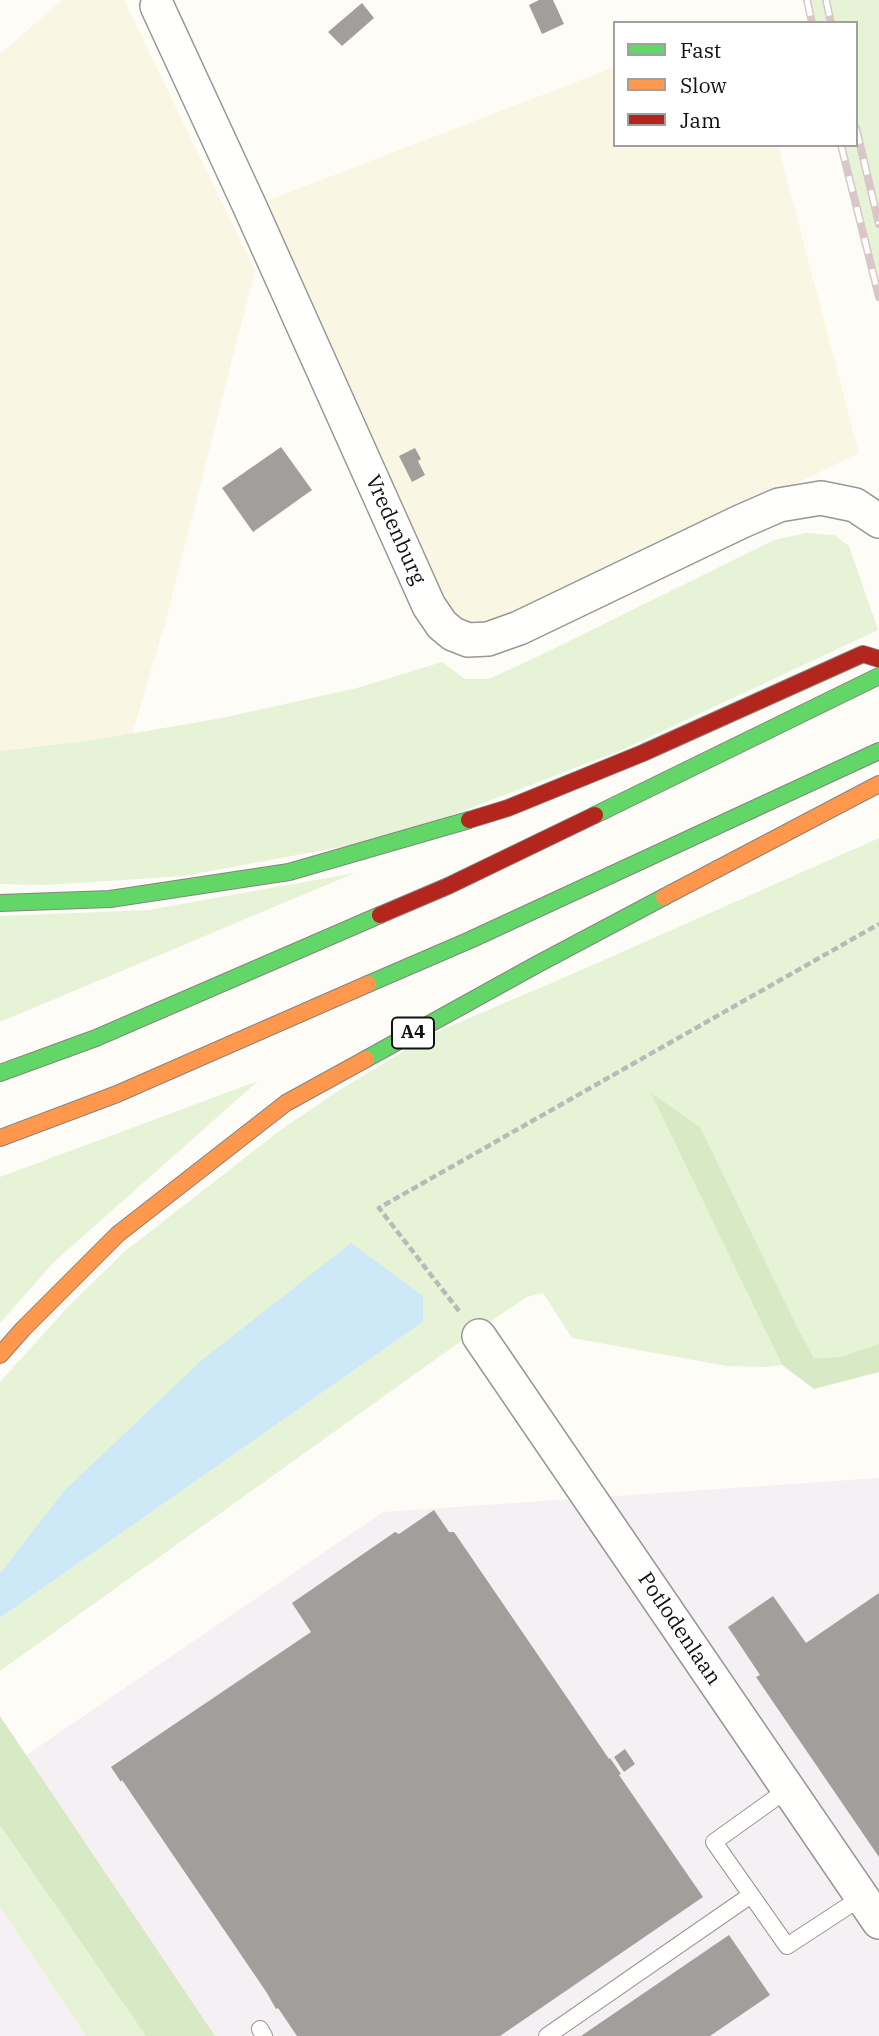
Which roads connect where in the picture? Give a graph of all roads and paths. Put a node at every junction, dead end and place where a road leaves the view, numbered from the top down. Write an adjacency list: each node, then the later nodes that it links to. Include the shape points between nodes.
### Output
1 (156, 3): 2 (street, Vredenburg, via 429,606 453,634 468,640 488,639 519,628 779,505 821,498 855,505)
2 (879, 521)
3 (879, 659): 7 (highway, via 863,654 508,808 289,872 110,899)
4 (875, 679): 9 (highway, via 448,886 96,1038)
5 (879, 751): 10 (highway, via 458,946 117,1094)
6 (879, 784): 12 (highway, A4, via 286,1102 118,1234)
7 (0, 903)
8 (879, 924): 11 (path, via 379,1208)
9 (0, 1073)
10 (0, 1138)
11 (479, 1336): 13 (street, Potlodenlaan)
12 (0, 1355)
13 (788, 1789): 14 (lane, via 714,1842); 15 (street, Potlodenlaan)
14 (751, 1895): 15 (lane, via 787,1946); 16 (lane)
15 (870, 1910)
16 (547, 2036)

